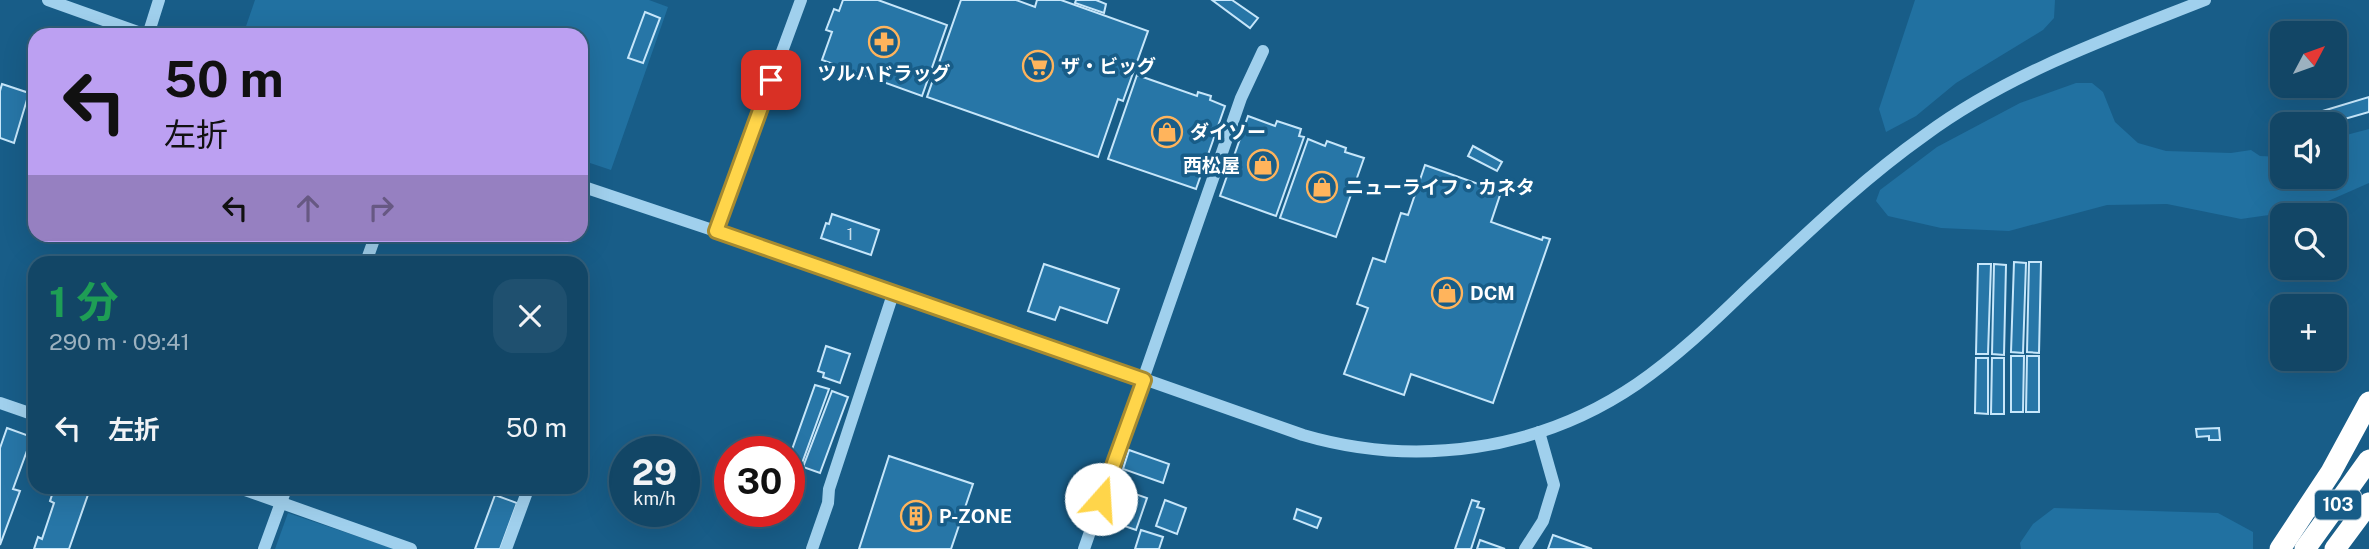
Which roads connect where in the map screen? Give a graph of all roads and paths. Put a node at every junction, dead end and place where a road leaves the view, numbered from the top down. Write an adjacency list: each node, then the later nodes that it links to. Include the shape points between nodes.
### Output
1 (48, 0): 5 (street)
2 (159, 0): 6 (street)
3 (800, 0): 9 (street)
4 (2206, 0): 15 (street, via 2054,62 1927,132 1853,190 1656,369 1610,400)
5 (127, 28)
6 (149, 28)
7 (1263, 51): 11 (street, via 1241,98)
8 (588, 188): 9 (street)
9 (716, 231): 10 (street)
10 (894, 291): 11 (street); 26 (street)
11 (1144, 380): 15 (street, via 1325,441 1383,451 1459,449); 27 (street)
12 (2369, 402): 29 (highway, via 2331,472)
13 (0, 403): 14 (street)
14 (28, 413)
15 (1539, 432): 28 (street, via 1554,485 1543,521)
16 (2369, 460): 30 (highway, 103)
17 (256, 494): 20 (street)
18 (284, 494): 20 (street)
19 (526, 494): 25 (street)
20 (281, 503): 23 (street); 24 (street)
21 (2369, 503): 31 (highway, 103)
22 (2369, 527): 32 (highway)
23 (264, 549)
24 (411, 549)
25 (506, 549)
26 (812, 549)
27 (1084, 549)
28 (1525, 549)
29 (2280, 549)
30 (2305, 549)
31 (2335, 549)
32 (2351, 549)

